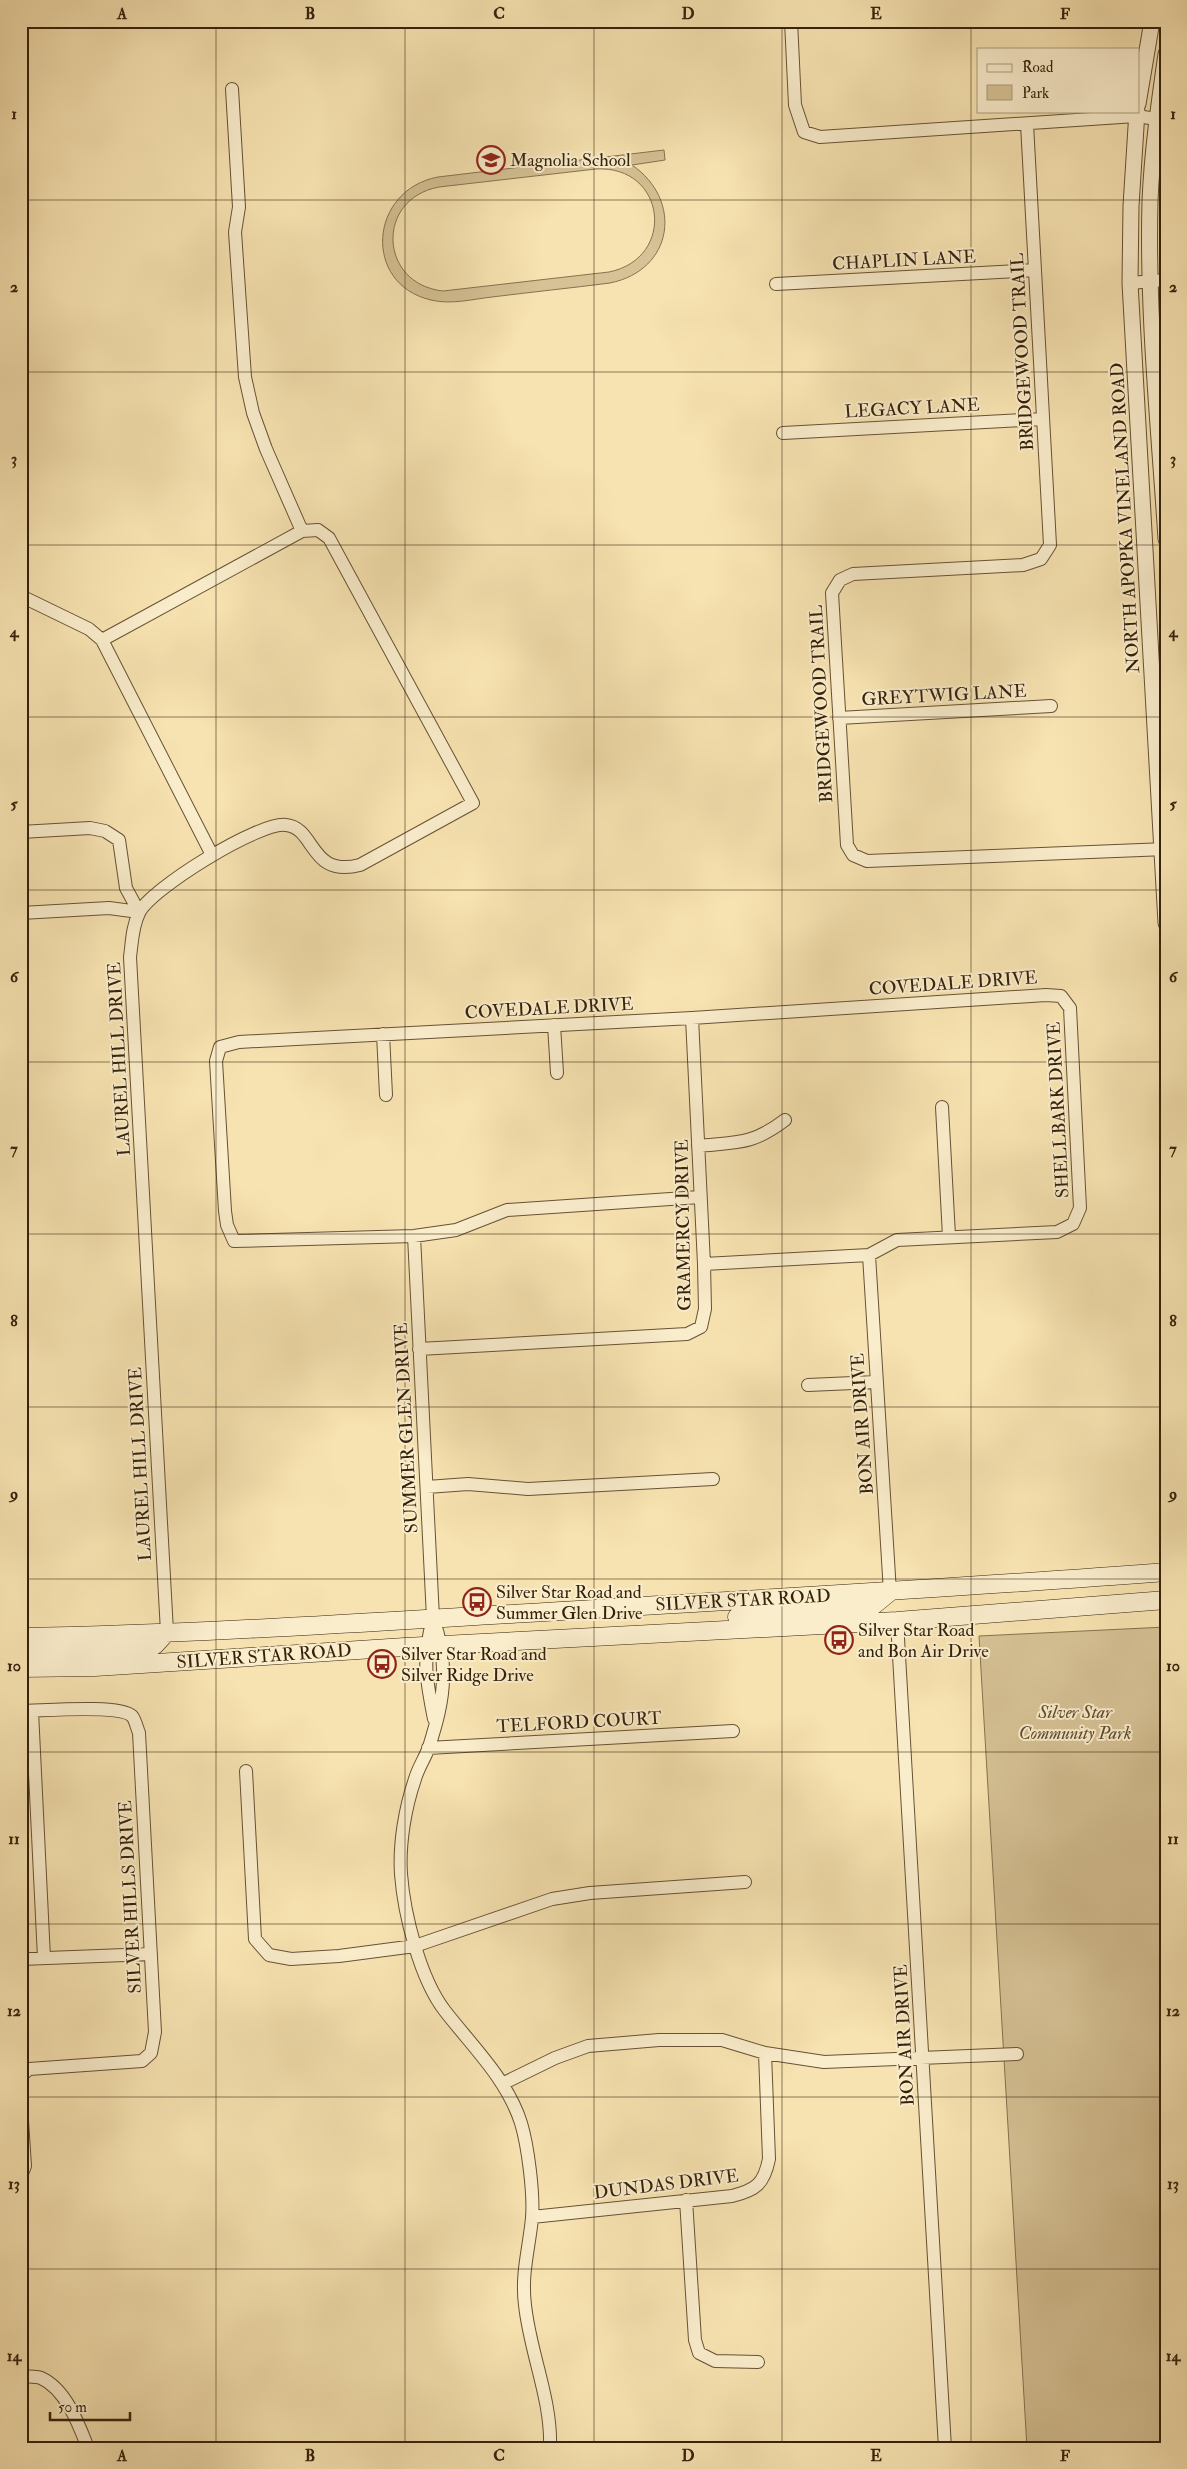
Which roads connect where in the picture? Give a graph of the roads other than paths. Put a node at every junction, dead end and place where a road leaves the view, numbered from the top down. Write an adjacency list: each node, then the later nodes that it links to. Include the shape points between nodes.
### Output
1 (791, 21): 10 (street, via 795,105 804,132 820,137)
2 (1152, 21): 5 (street, NORTH APOPKA VINELAND ROAD)
3 (1166, 54): 9 (street)
4 (232, 90): 18 (street, via 245,377 266,449)
5 (1140, 93)
6 (1129, 112): 10 (street)
7 (1137, 112): 14 (street, NORTH APOPKA VINELAND ROAD)
8 (1140, 112): 9 (street)
9 (1157, 119): 13 (street, via 1150,201)
10 (1027, 124): 11 (street, BRIDGEWOOD TRAIL)
11 (1035, 270): 15 (street, CHAPLIN LANE); 16 (street, BRIDGEWOOD TRAIL)
12 (1166, 280): 13 (street)
13 (1150, 281): 14 (street); 19 (street)
14 (1130, 283): 25 (street, NORTH APOPKA VINELAND ROAD)
15 (776, 284)
16 (1043, 419): 17 (street, LEGACY LANE); 23 (street, BRIDGEWOOD TRAIL, via 1050,546 1041,559 1023,565 852,574 840,580 832,593)
17 (783, 433)
18 (302, 531): 21 (street); 26 (street, LAUREL HILL DRIVE, via 318,530 329,538 473,803 360,865 348,868 333,866 316,855 300,830 287,824 273,825)
19 (1166, 539)
20 (21, 596): 21 (street, via 89,629)
21 (102, 640): 26 (street)
22 (1051, 706): 23 (street, GREYTWIG LANE)
23 (840, 718): 25 (street, BRIDGEWOOD TRAIL, via 847,845 853,855 867,861)
24 (21, 832): 27 (street, via 90,828 119,840 126,888)
25 (1164, 849): 29 (street, NORTH APOPKA VINELAND ROAD)
26 (212, 854): 27 (street, LAUREL HILL DRIVE, via 150,897)
27 (139, 912): 28 (street, via 109,908); 54 (street, LAUREL HILL DRIVE, via 132,933 130,957)
28 (21, 913)
29 (1166, 923)
30 (1070, 1008): 31 (street, COVEDALE DRIVE, via 1060,996 1046,995); 41 (street, SHELLBARK DRIVE, via 1080,1208 1073,1224 1057,1232)
31 (692, 1018): 32 (street, COVEDALE DRIVE); 38 (street, GRAMERCY DRIVE)
32 (554, 1026): 33 (street, COVEDALE DRIVE); 34 (street)
33 (383, 1034): 35 (street); 40 (street, COVEDALE DRIVE, via 239,1042 220,1047 216,1061 227,1225 234,1241)
34 (557, 1073)
35 (386, 1095)
36 (942, 1107): 41 (street)
37 (785, 1120): 38 (street, via 764,1136 746,1142)
38 (698, 1146): 39 (street, GRAMERCY DRIVE)
39 (700, 1197): 40 (street, via 506,1210 456,1230); 43 (street, GRAMERCY DRIVE)
40 (414, 1236): 44 (street, SUMMER GLEN DRIVE)
41 (949, 1236): 42 (street, SHELLBARK DRIVE, via 897,1240)
42 (869, 1255): 43 (street, SHELLBARK DRIVE); 45 (street, BON AIR DRIVE)
43 (704, 1264): 44 (street, GRAMERCY DRIVE, via 705,1309 701,1327 687,1334)
44 (419, 1349): 48 (street, SUMMER GLEN DRIVE)
45 (876, 1382): 46 (street); 50 (street, BON AIR DRIVE)
46 (808, 1385)
47 (713, 1479): 48 (street, via 528,1488 468,1484)
48 (427, 1486): 52 (street, SUMMER GLEN DRIVE)
49 (1166, 1572): 50 (main road, SILVER STAR ROAD)
50 (890, 1592): 52 (main road, SILVER STAR ROAD); 55 (main road, via 874,1605 722,1618)
51 (1166, 1600): 53 (main road, SILVER STAR ROAD)
52 (433, 1618): 54 (main road, SILVER STAR ROAD); 57 (street, SUMMER GLEN DRIVE)
53 (896, 1621): 55 (main road, SILVER STAR ROAD); 72 (street, BON AIR DRIVE)
54 (167, 1632): 56 (main road, SILVER STAR ROAD); 58 (main road, via 146,1650)
55 (689, 1632): 57 (main road, SILVER STAR ROAD)
56 (21, 1638)
57 (434, 1645): 59 (main road, SILVER STAR ROAD, via 96,1667); 61 (street, via 426,1680); 61 (street, via 443,1678)
58 (21, 1655)
59 (21, 1668)
60 (27, 1711): 67 (street, SILVER HILLS DRIVE, via 123,1710 133,1717 138,1734); 68 (street)
61 (435, 1724): 63 (street)
62 (733, 1731): 63 (street, TELFORD COURT)
63 (428, 1748): 66 (street, via 415,1779 404,1827 401,1874)
64 (246, 1771): 66 (street, via 255,1939 269,1954 301,1959)
65 (745, 1882): 66 (street, via 590,1893 552,1899)
66 (415, 1946): 74 (street, via 430,1986 443,2009)
67 (151, 1954): 68 (street); 73 (street, SILVER HILLS DRIVE, via 155,2032 151,2053 142,2061 29,2069)
68 (44, 1958): 69 (street)
69 (21, 1960)
70 (765, 2053): 72 (street, via 824,2062); 74 (street, via 722,2040 659,2040 588,2046); 77 (street, DUNDAS DRIVE, via 769,2159 766,2175 751,2191)
71 (1017, 2054): 72 (street)
72 (923, 2057): 83 (street, BON AIR DRIVE)
73 (21, 2076)
74 (502, 2084): 78 (street, via 521,2122)
75 (21, 2106): 76 (street, via 25,2166)
76 (21, 2176)
77 (686, 2200): 78 (street, DUNDAS DRIVE); 79 (street, via 695,2340 700,2353 715,2361)
78 (532, 2217): 82 (street, via 524,2262 525,2305 551,2435)
79 (758, 2362)
80 (21, 2376): 81 (street, via 41,2378 59,2393 74,2414)
81 (88, 2448)
82 (550, 2448)
83 (945, 2448)

